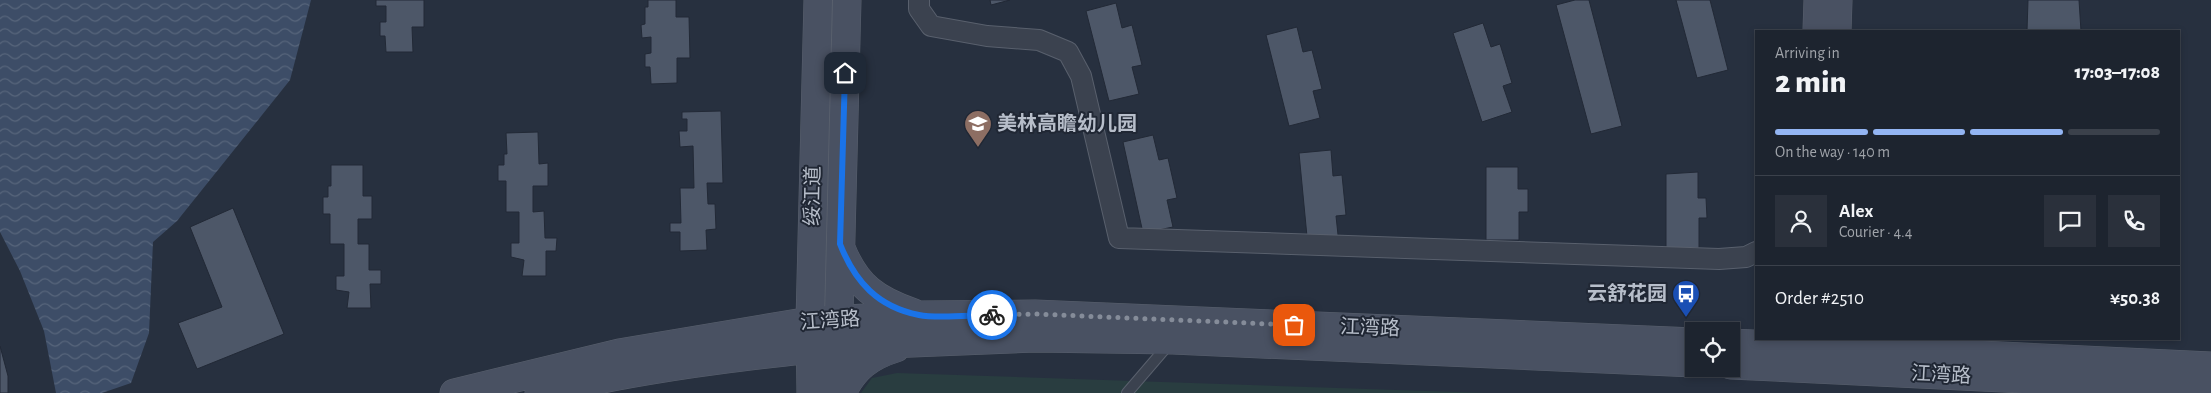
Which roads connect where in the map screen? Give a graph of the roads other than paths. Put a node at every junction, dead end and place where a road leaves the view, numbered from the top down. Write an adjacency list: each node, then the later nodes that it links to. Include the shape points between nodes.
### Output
1 (818, 0): 9 (main road, 绥江道)
2 (847, 0): 8 (main road, 绥江道)
3 (919, 0): 10 (street, via 919,9 931,26 987,36 1038,40 1068,52 1081,76 1118,238 1719,259 1746,257)
4 (1818, 0): 6 (main road)
5 (1838, 0): 7 (main road)
6 (1817, 30)
7 (1837, 30)
8 (840, 244): 11 (main road, via 848,264 864,288 890,304); 12 (main road, 绥江道)
9 (812, 245): 12 (main road, via 819,269); 13 (main road, 绥江道)
10 (1755, 252)
11 (920, 316): 12 (main road, 江湾路); 16 (main road, 江湾路, via 1035,314)
12 (850, 318): 13 (main road, 江湾路); 15 (main road); 19 (main road, 绥江道); 19 (main road)
13 (810, 321): 18 (main road, 绥江道); 25 (main road, 江湾路, via 619,353)
14 (1173, 340): 15 (main road, 江湾路, via 1035,338); 21 (main road, 江湾路); 31 (lane)
15 (919, 342): 19 (main road, 江湾路); 30 (main road, via 872,356 851,375)
16 (1685, 342)
17 (1740, 345): 20 (main road, 江湾路)
18 (811, 349): 19 (main road, 江湾路); 26 (main road, 江湾路, via 629,374); 27 (main road, 绥江道)
19 (841, 349): 28 (main road); 29 (main road, 绥江道)
20 (1819, 352): 22 (main road, 江湾路); 23 (main road, 江湾路); 24 (main road, 江湾路)
21 (1685, 363)
22 (1740, 364)
23 (2211, 366)
24 (2211, 388)
25 (454, 393)
26 (539, 393)
27 (811, 393)
28 (818, 393)
29 (837, 393)
30 (842, 393)
31 (1127, 393)

